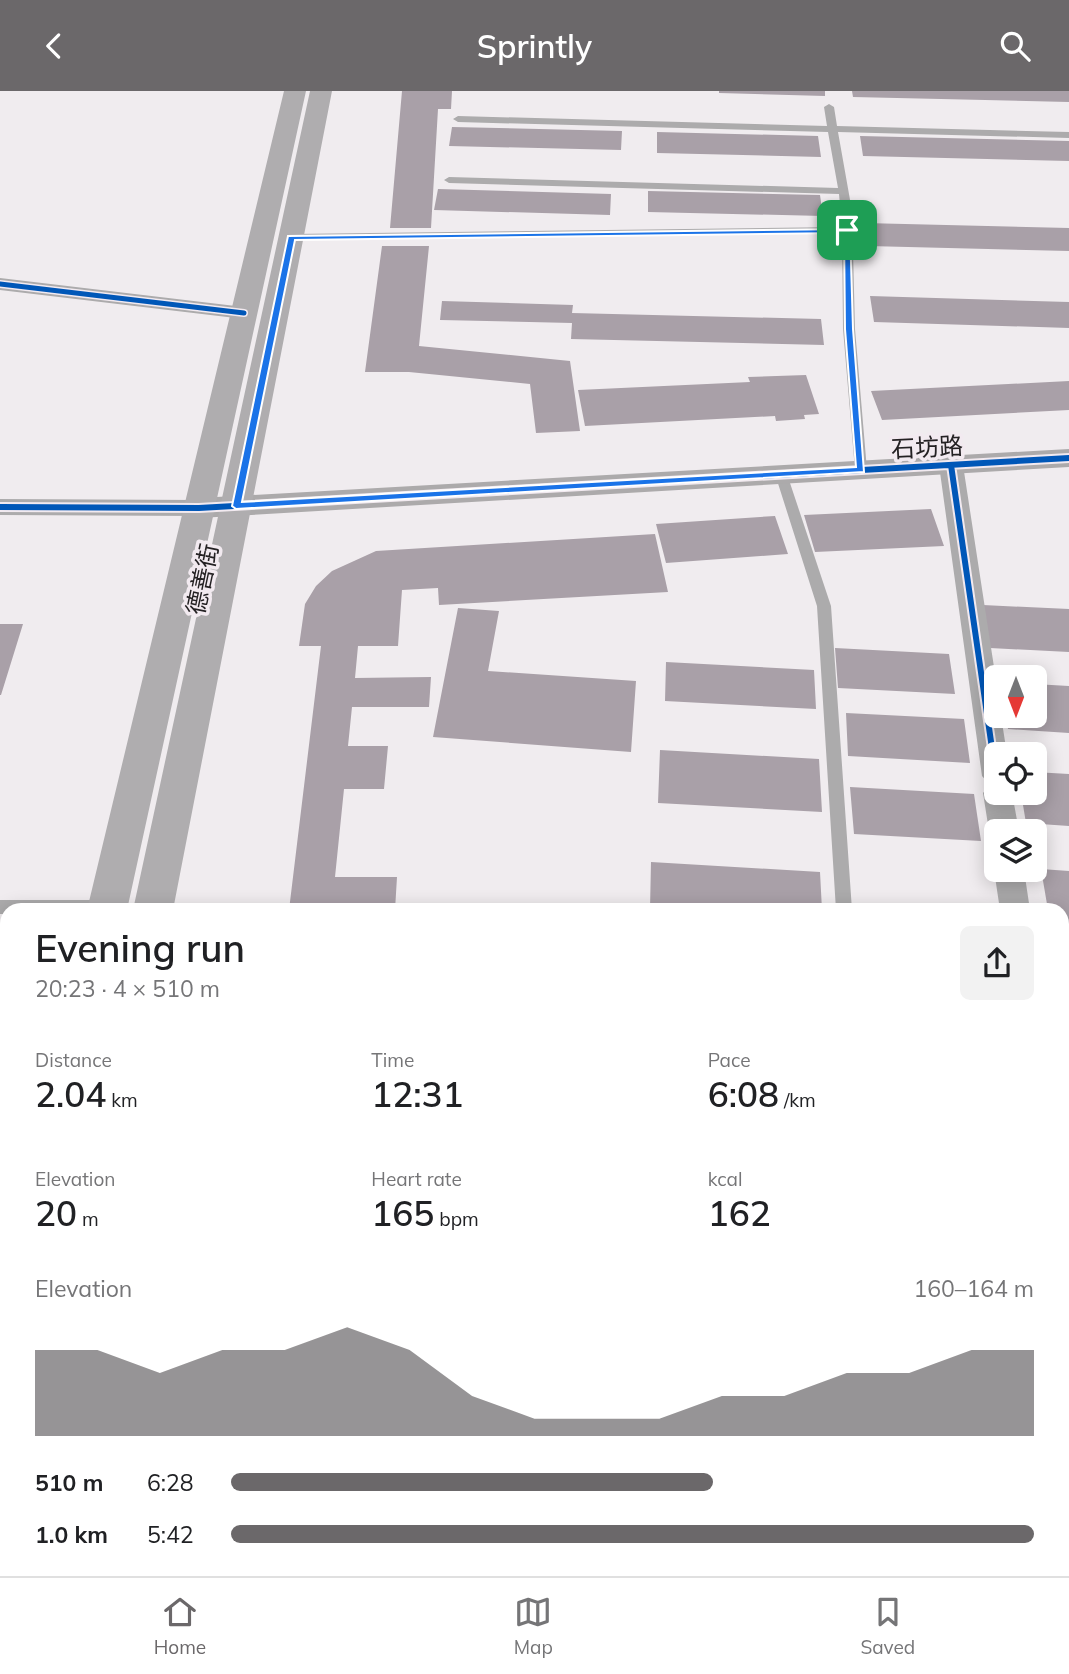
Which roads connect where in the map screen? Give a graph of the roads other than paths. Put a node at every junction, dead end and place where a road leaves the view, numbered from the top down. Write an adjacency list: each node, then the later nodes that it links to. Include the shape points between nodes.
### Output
1 (295, 91): 12 (main road, 德善街)
2 (321, 91): 10 (main road, 德善街)
3 (829, 107): 5 (lane)
4 (458, 120): 5 (lane)
5 (833, 129): 6 (lane); 8 (lane)
6 (1069, 135)
7 (449, 180): 8 (lane)
8 (844, 191): 9 (lane)
9 (847, 230): 10 (lane); 15 (lane, via 849,329)
10 (291, 237): 17 (main road, 德善街)
11 (0, 284): 12 (street)
12 (244, 313): 19 (main road, 德善街)
13 (1069, 458): 14 (street, 石坊路)
14 (951, 465): 15 (street, 石坊路); 20 (street)
15 (861, 470): 16 (street, 石坊路)
16 (780, 474): 17 (street, 石坊路); 24 (lane, via 824,606)
17 (236, 506): 19 (street, 石坊路); 23 (main road, 德善街)
18 (0, 507): 19 (street)
19 (199, 508): 22 (main road, 德善街)
20 (991, 742)
21 (1011, 882): 25 (street)
22 (108, 903)
23 (154, 903)
24 (844, 903)
25 (1014, 903)

